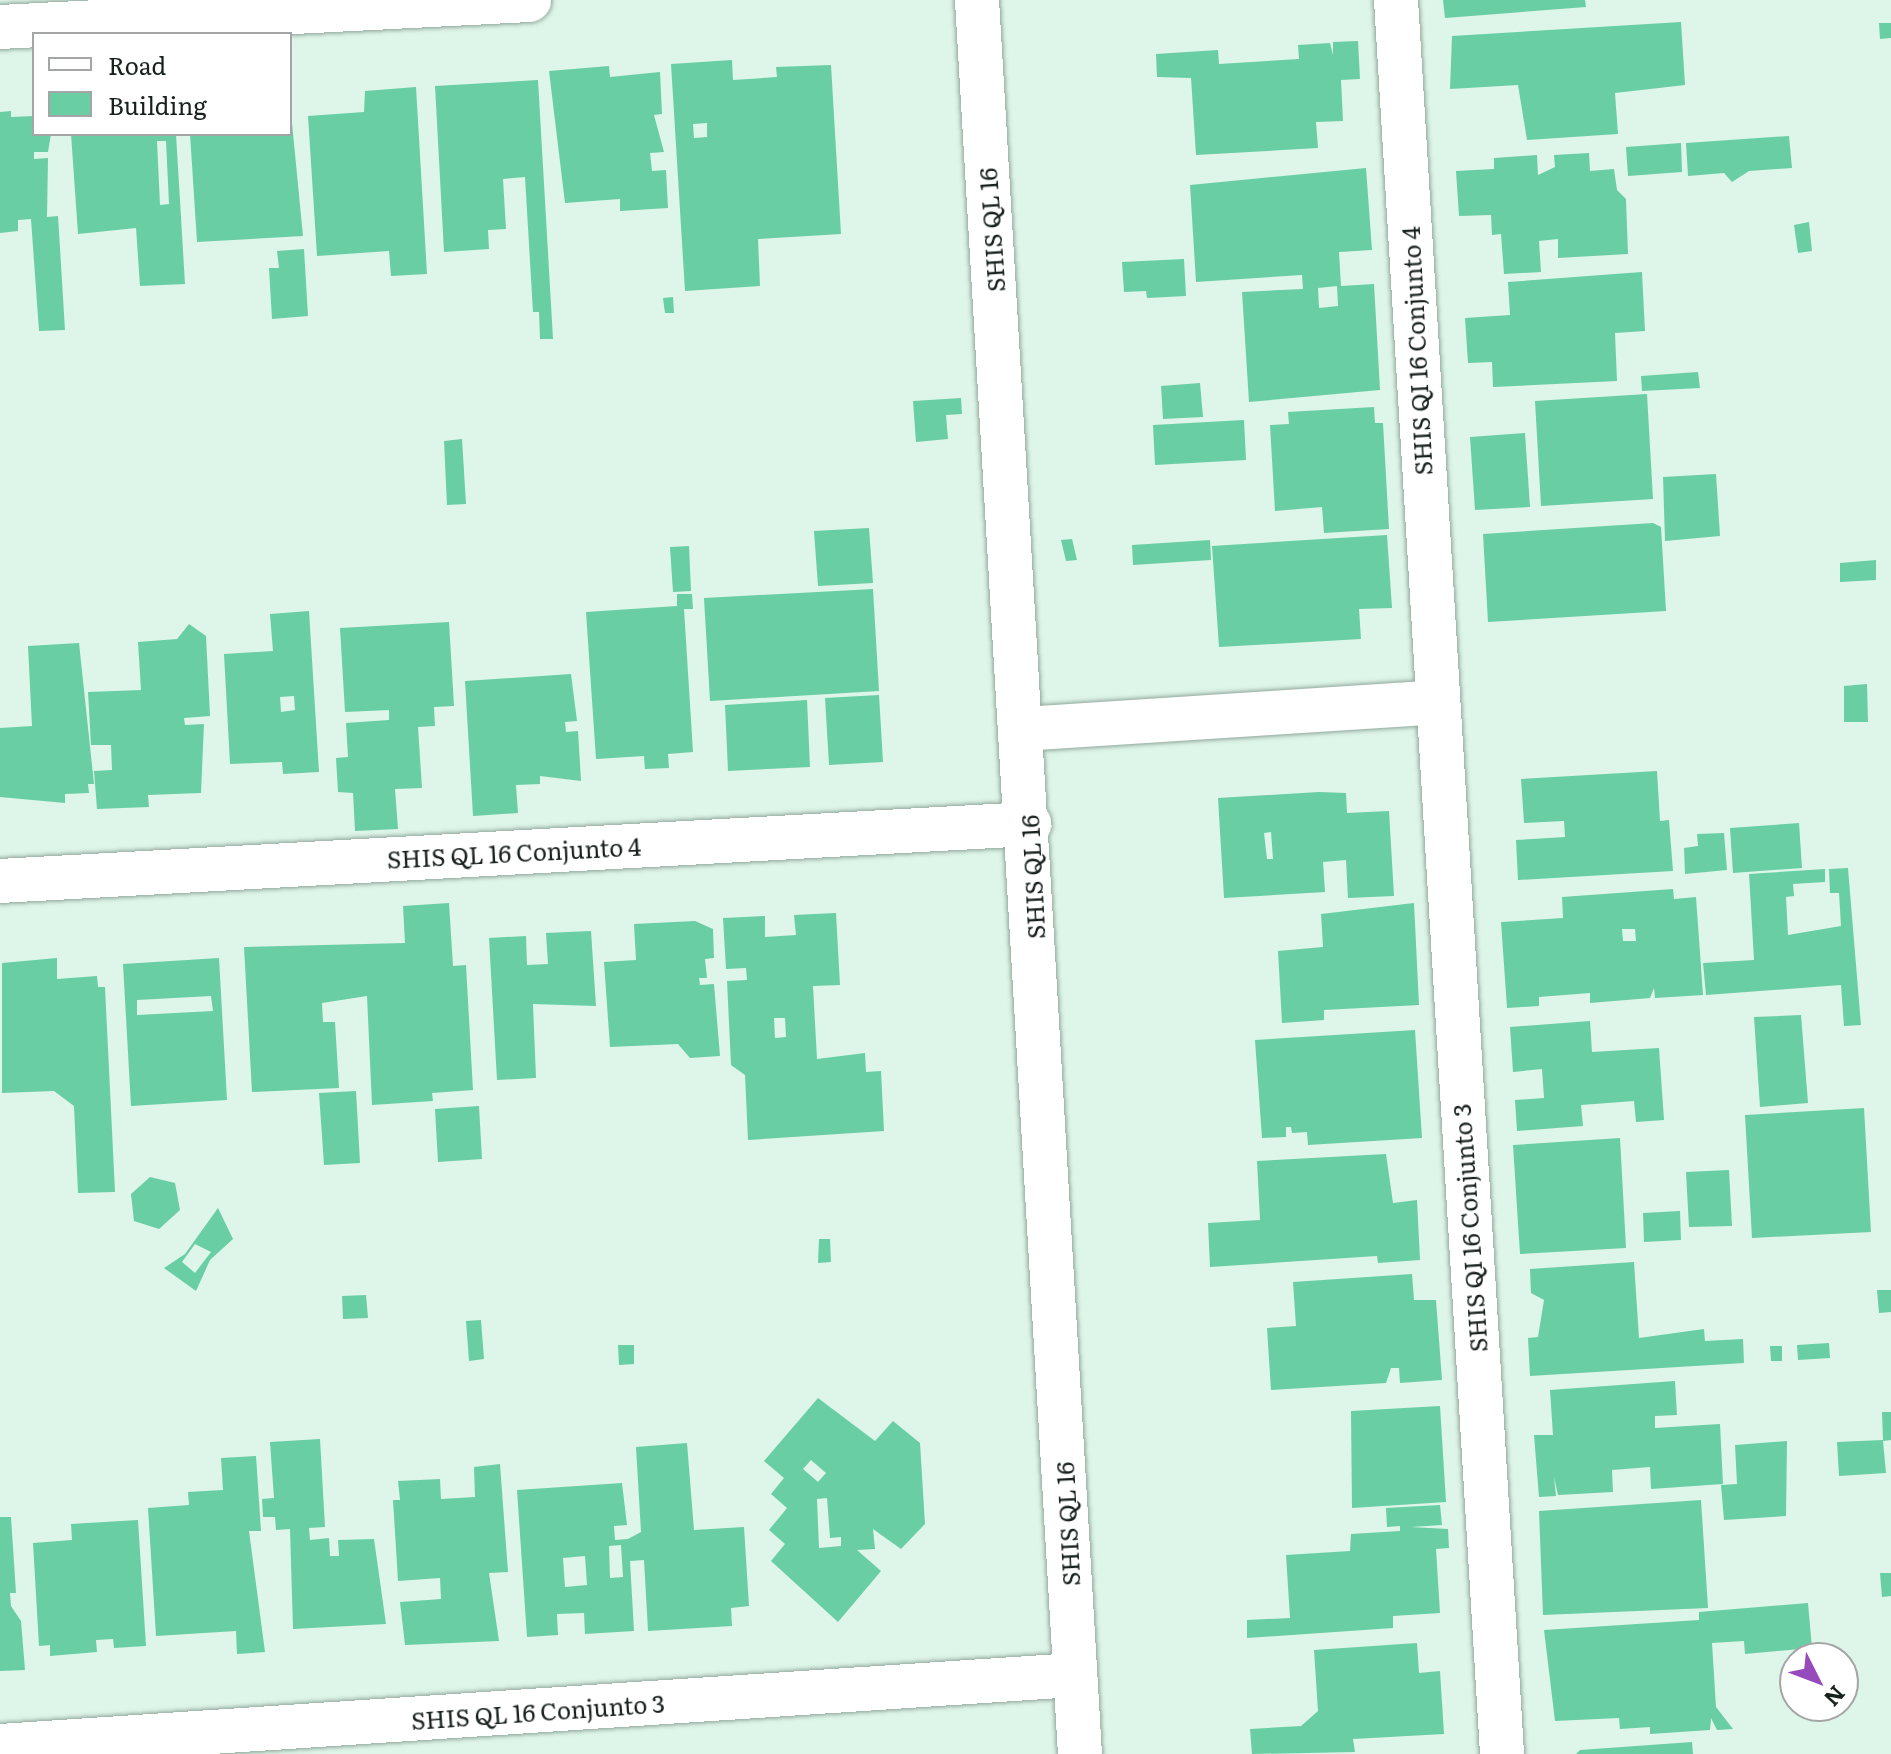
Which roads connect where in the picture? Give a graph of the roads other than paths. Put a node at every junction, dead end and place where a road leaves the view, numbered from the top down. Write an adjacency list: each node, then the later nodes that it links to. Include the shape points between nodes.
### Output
1 (529, 0): 4 (street)
2 (977, 0): 6 (street, SHIS QL 16)
3 (1396, 0): 5 (street, SHIS QI 16 Conjunto 4)
4 (0, 27)
5 (1435, 702): 6 (street); 12 (street, SHIS QI 16 Conjunto 3)
6 (1023, 729): 7 (street, SHIS QL 16)
7 (1029, 824): 8 (street, SHIS QL 16 Conjunto 4); 9 (street, SHIS QL 16)
8 (0, 881)
9 (1075, 1675): 10 (street, SHIS QL 16 Conjunto 3); 11 (street, SHIS QL 16)
10 (0, 1746)
11 (1080, 1754)
12 (1502, 1754)

